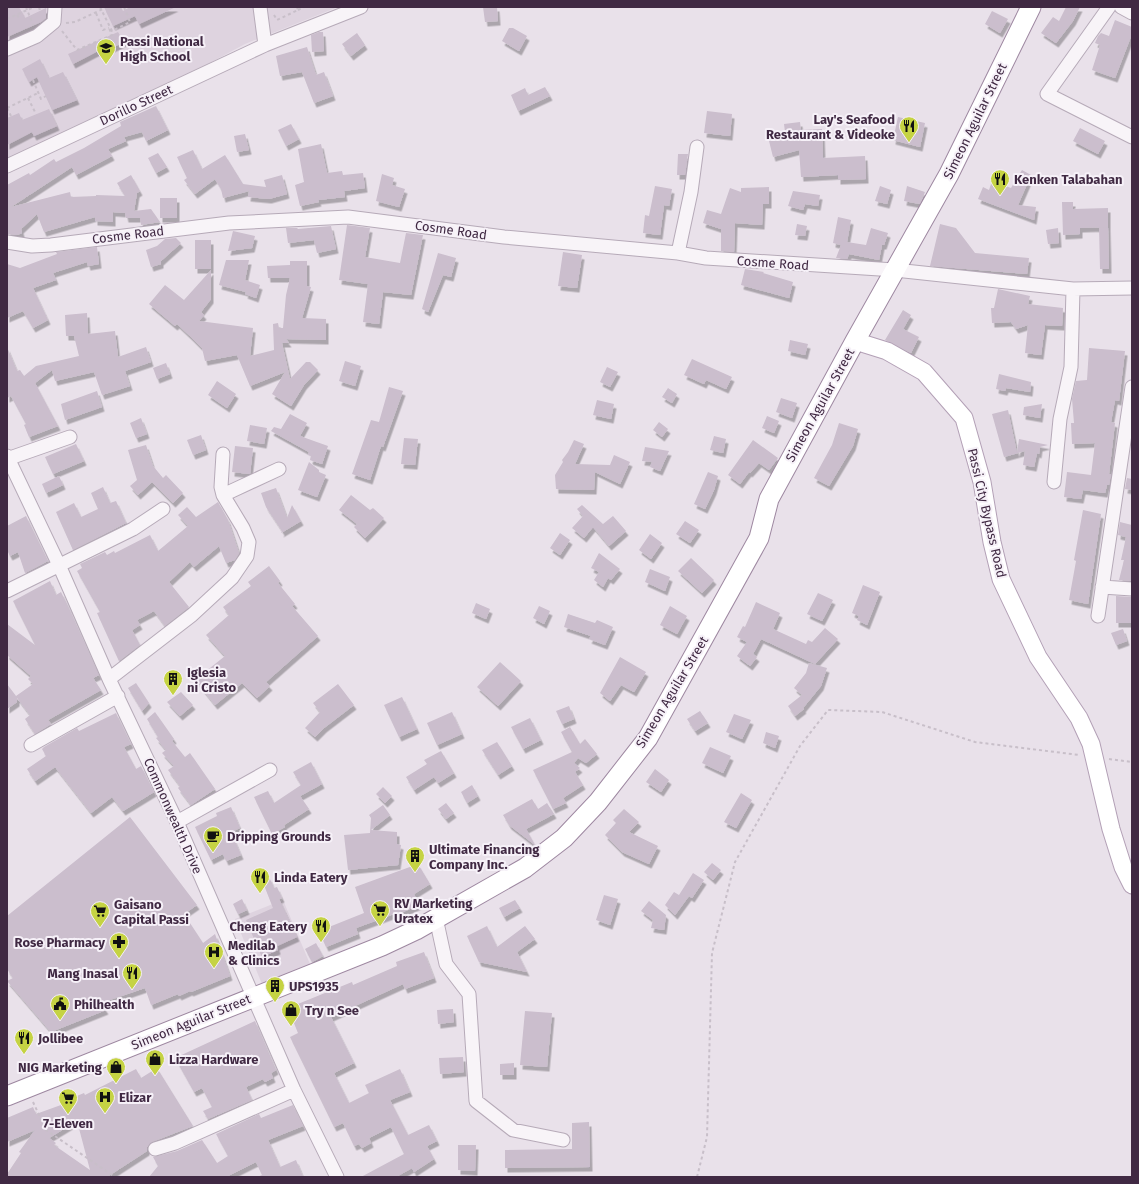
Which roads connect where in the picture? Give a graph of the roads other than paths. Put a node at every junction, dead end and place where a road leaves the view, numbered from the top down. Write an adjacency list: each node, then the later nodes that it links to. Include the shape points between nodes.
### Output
1 (55, 7): 9 (street, via 54,22 37,36)
2 (260, 7): 8 (street)
3 (361, 7): 8 (street, Dorillo Street)
4 (1109, 7): 10 (street, via 1047,94)
5 (1121, 7): 7 (street)
6 (1029, 8): 15 (highway, Simeon Aguilar Street, via 950,174)
7 (1132, 13)
8 (265, 45): 12 (street, Dorillo Street)
9 (7, 49)
10 (1132, 137)
11 (697, 147): 14 (street, via 691,192)
12 (7, 166)
13 (7, 242): 14 (street, Cosme Road, via 32,246 51,245 229,223 348,217 504,237)
14 (678, 253): 15 (street, Cosme Road, via 714,259)
15 (895, 270): 17 (street, Cosme Road); 18 (highway, Simeon Aguilar Street)
16 (1132, 288): 17 (street, Cosme Road)
17 (1073, 289): 24 (street, via 1070,367 1060,419)
18 (855, 340): 37 (main road, Passi City Bypass Road, via 887,351 924,372 964,418 982,482 1001,579 1038,657 1079,718 1091,744 1111,829 1123,867); 38 (highway, Simeon Aguilar Street, via 769,499 759,538 648,738 598,802 564,838 525,868)
19 (1132, 387): 28 (street)
20 (70, 437): 22 (street)
21 (223, 454): 25 (street)
22 (7, 458): 27 (street, Commonwealth Drive)
23 (279, 469): 25 (street)
24 (1054, 482)
25 (223, 495): 32 (street, via 249,542 248,556 232,578 192,615)
26 (163, 509): 27 (street, via 133,529)
27 (59, 566): 30 (street); 32 (street, Commonwealth Drive)
28 (1102, 587): 29 (street); 31 (street)
29 (1132, 589)
30 (7, 591)
31 (1098, 616)
32 (109, 679): 33 (street, Commonwealth Drive)
33 (118, 696): 34 (street); 36 (street, Commonwealth Drive)
34 (31, 745)
35 (270, 770): 36 (street)
36 (177, 822): 39 (street, Commonwealth Drive)
37 (1132, 885)
38 (436, 918): 39 (highway, Simeon Aguilar Street, via 382,946); 42 (street, via 446,964 469,994 476,1100 514,1130)
39 (254, 997): 40 (street, Commonwealth Drive); 41 (highway, Simeon Aguilar Street)
40 (294, 1090): 43 (street, via 175,1143); 44 (street, Commonwealth Drive)
41 (7, 1096)
42 (563, 1140)
43 (155, 1149)
44 (337, 1177)

